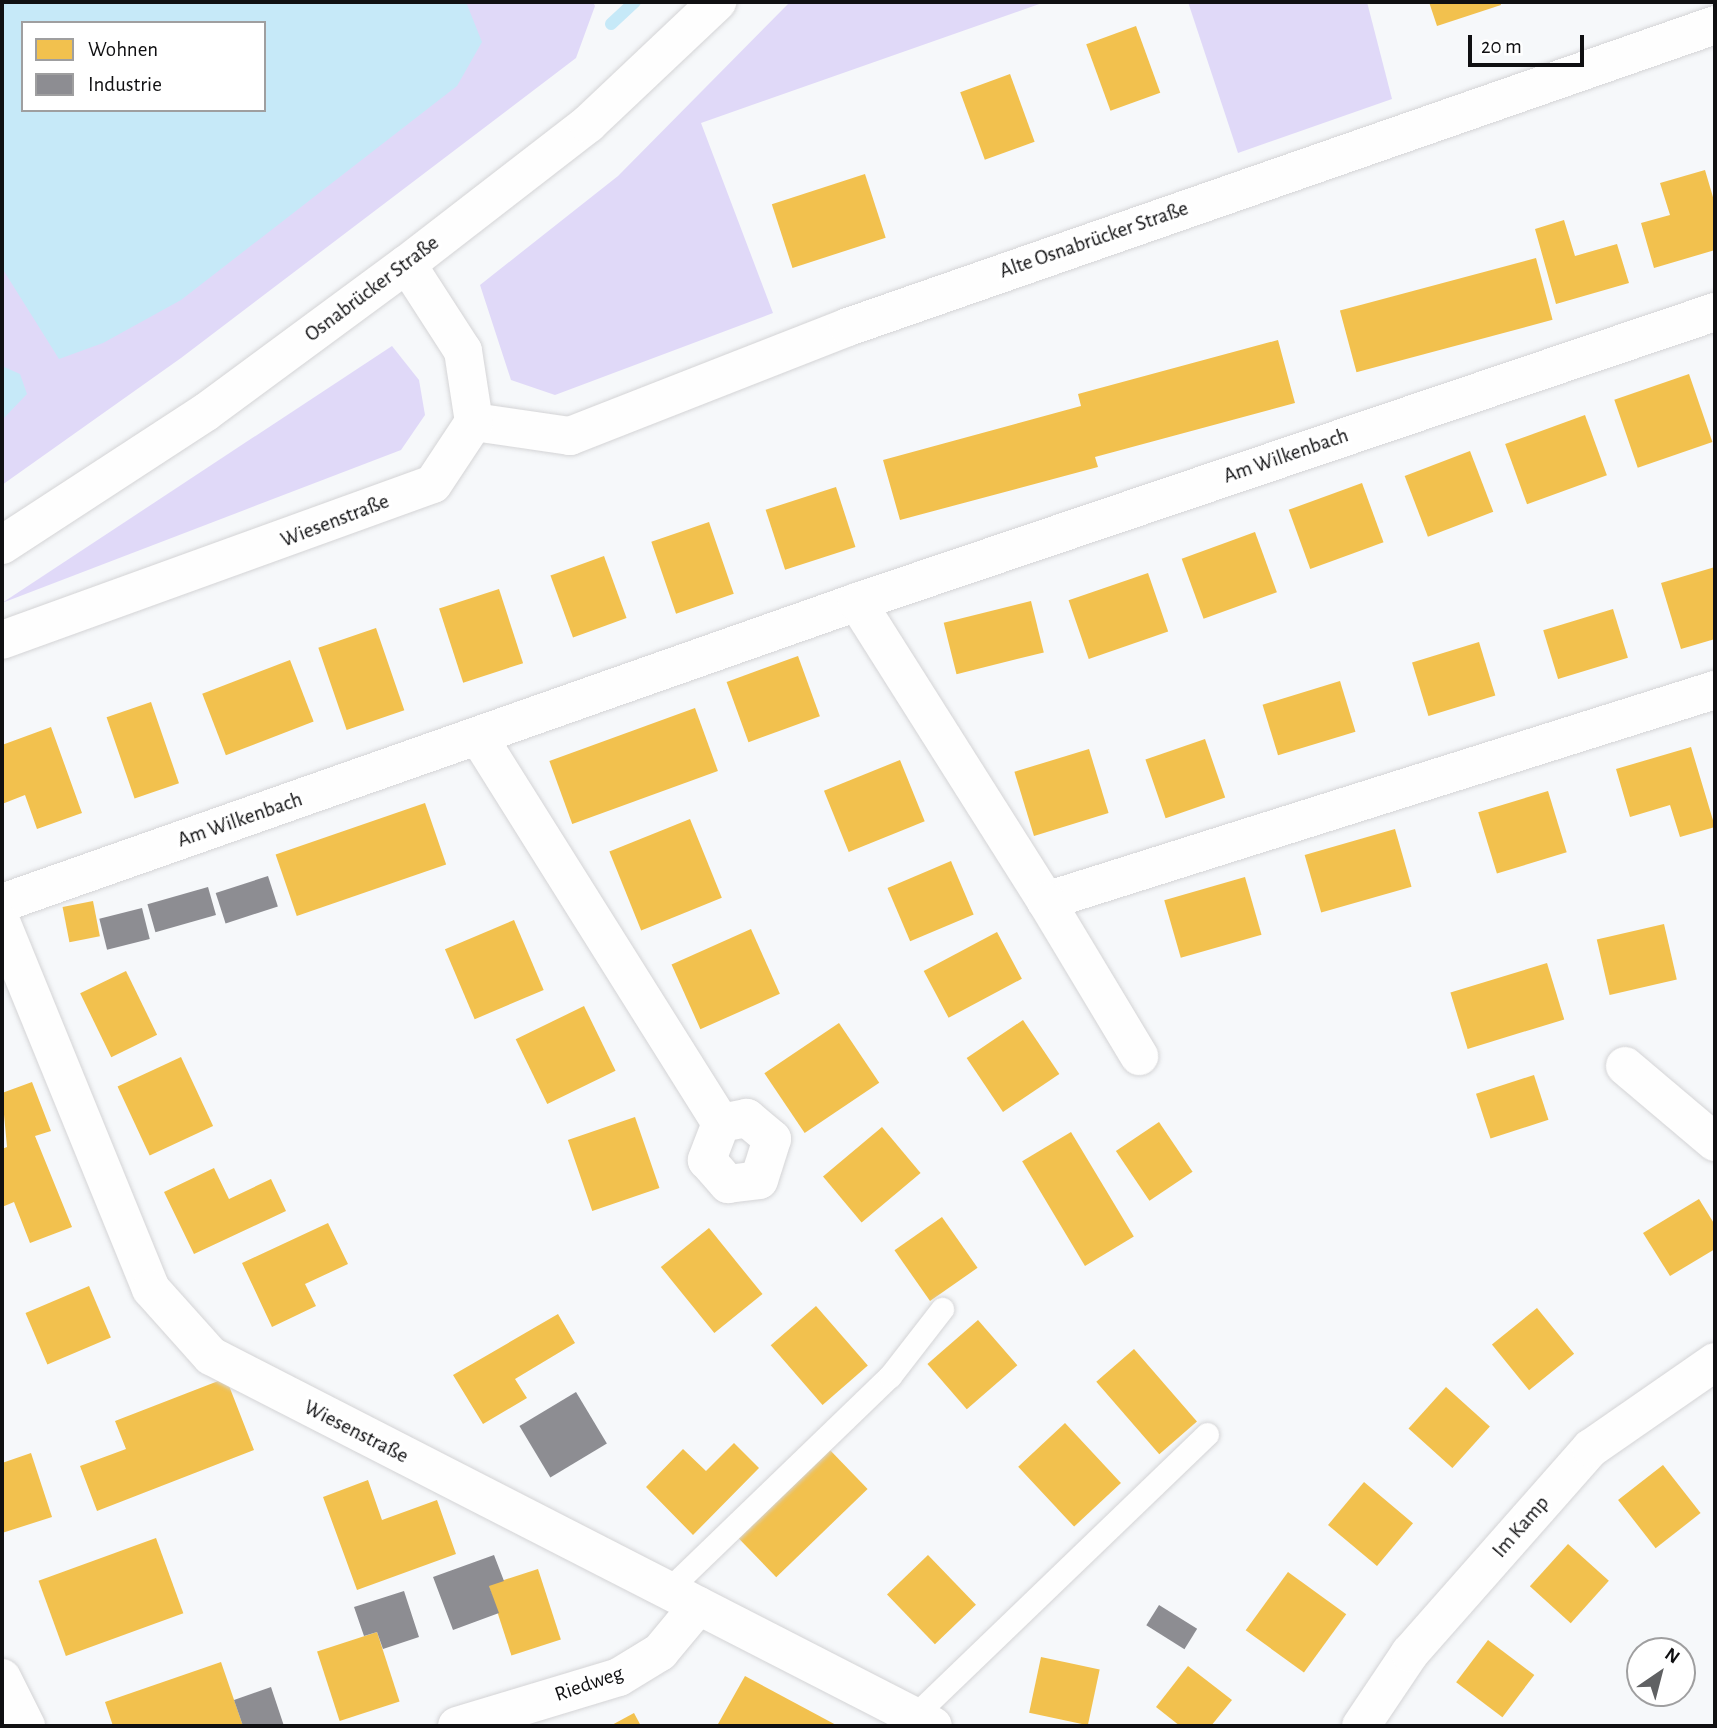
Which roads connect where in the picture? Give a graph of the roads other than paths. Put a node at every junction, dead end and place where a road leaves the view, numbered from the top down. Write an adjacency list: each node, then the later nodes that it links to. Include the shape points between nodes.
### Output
1 (717, 2): 3 (street, Osnabrücker Straße, via 588,124)
2 (1715, 25): 5 (street, Alte Osnabrücker Straße, via 848,327 570,436)
3 (407, 264): 5 (street, via 463,351); 6 (street, Osnabrücker Straße, via 206,412)
4 (1715, 312): 7 (street, Am Wilkenbach)
5 (474, 422): 8 (street, Wiesenstraße, via 433,484)
6 (2, 545)
7 (857, 602): 10 (street, Am Wilkenbach); 11 (street)
8 (2, 639)
9 (1715, 691): 11 (street)
10 (478, 736): 12 (street, Am Wilkenbach); 16 (street)
11 (1046, 901): 14 (street)
12 (2, 904)
13 (2, 924): 21 (street, Wiesenstraße, via 151,1289 211,1356)
14 (1139, 1056)
15 (1625, 1066): 17 (street)
16 (721, 1123)
17 (1715, 1142)
18 (942, 1309): 21 (lane, via 890,1376)
19 (1715, 1362): 26 (street, Im Kamp, via 1591,1448 1410,1653)
20 (1207, 1434): 23 (lane)
21 (683, 1598): 23 (street, Wiesenstraße); 25 (street, Riedweg, via 660,1652 619,1677)
22 (2, 1678): 24 (street)
23 (923, 1722)
24 (26, 1726)
25 (457, 1726)
26 (1361, 1726)

